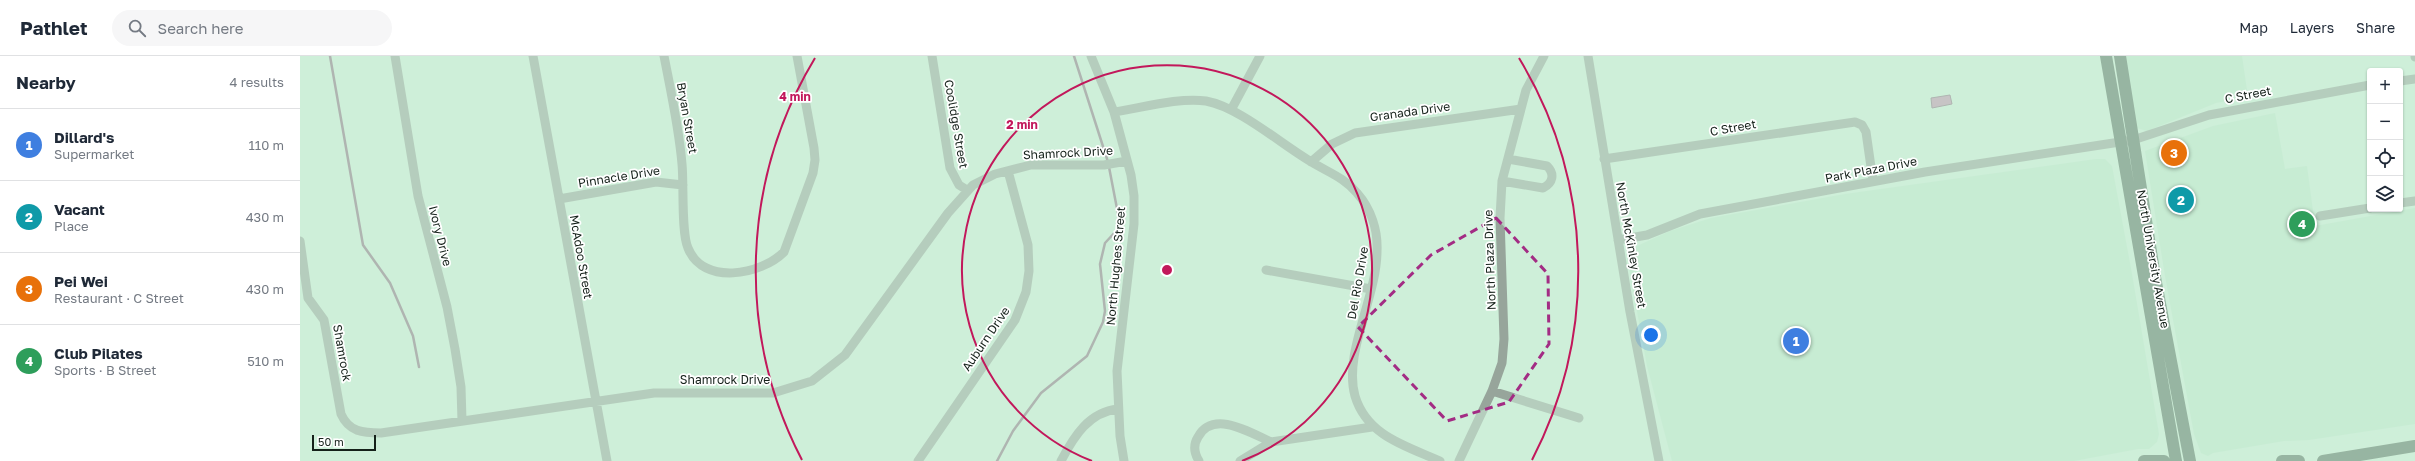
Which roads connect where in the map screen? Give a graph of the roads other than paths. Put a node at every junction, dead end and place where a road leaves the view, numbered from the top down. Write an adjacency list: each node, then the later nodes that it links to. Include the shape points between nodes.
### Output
1 (395, 56): 42 (street, Ivory Drive, via 418,196 447,307 455,349 461,387)
2 (533, 56): 28 (street, McAdoo Street)
3 (664, 56): 26 (street, Bryan Street, via 679,142)
4 (798, 56): 26 (street, Bryan Street, via 815,166 784,252 777,260 764,267 742,271 712,271 701,266 692,256 686,242)
5 (932, 56): 27 (street, Coolidge Street, via 950,168 959,184)
6 (1091, 56): 17 (street, North Hughes Street)
7 (1260, 56): 16 (street)
8 (1544, 56): 15 (street, North Plaza Drive, via 1526,90)
9 (1588, 56): 19 (street, North McKinley Street)
10 (2106, 56): 18 (main road, North University Avenue)
11 (2120, 56): 18 (main road, North University Avenue)
12 (2415, 79): 13 (street)
13 (2403, 81)
14 (2367, 86): 18 (street, C Street, via 2209,115)
15 (1521, 109): 20 (street, North Plaza Drive, via 1518,129); 22 (street, Granada Drive, via 1355,133 1332,144)
16 (1231, 110): 17 (street, Del Rio Drive, via 1215,103 1196,101); 22 (street, Del Rio Drive)
17 (1114, 112): 21 (street, North Hughes Street)
18 (2127, 141): 25 (street, Park Plaza Drive); 58 (main road, North University Avenue); 59 (main road, North University Avenue)
19 (1604, 158): 25 (street, C Street, via 1855,122 1864,127); 33 (street, North McKinley Street)
20 (1508, 159): 24 (street, North Plaza Drive); 24 (street, via 1547,166 1552,174 1550,183 1543,188)
21 (1127, 161): 23 (street, Shamrock Drive, via 1104,165 1031,165); 40 (street, North Hughes Street, via 1134,196 1134,217 1118,371)
22 (1311, 162): 36 (street, Del Rio Drive, via 1340,176 1350,184 1371,216 1376,234 1377,253)
23 (1008, 171): 27 (street, Shamrock Drive, via 987,177); 48 (street, Auburn Drive, via 1028,245 1029,271 1026,292 1015,320)
24 (1502, 181): 38 (street, North Plaza Drive, via 1500,211 1504,350)
25 (1873, 181): 33 (street, Park Plaza Drive, via 1700,214 1646,235)
26 (683, 184): 28 (street, Pinnacle Drive, via 656,182)
27 (967, 190): 39 (street, Shamrock Drive, via 855,344 835,365 812,381 772,393 664,392)
28 (559, 199): 39 (street, McAdoo Street)
29 (2415, 201): 30 (street)
30 (2403, 203)
31 (2367, 208): 32 (street)
32 (2320, 216)
33 (1618, 240): 55 (street, North McKinley Street)
34 (300, 241): 37 (street, Shamrock)
35 (1266, 270): 36 (street)
36 (1371, 289): 44 (street, Del Rio Drive, via 1352,372 1359,407)
37 (304, 298): 43 (street, Shamrock, via 324,320 340,414)
38 (1492, 391): 41 (street); 54 (street, North Plaza Drive)
39 (595, 403): 42 (street, Shamrock Drive); 47 (street, McAdoo Street)
40 (1118, 409): 49 (street, via 1106,410 1092,417); 50 (street, North Hughes Street)
41 (1579, 418)
42 (462, 421): 43 (street, Shamrock Drive, via 381,433 359,432)
43 (348, 425)
44 (1372, 427): 45 (street); 53 (street, Del Rio Drive, via 1395,442)
45 (1271, 442): 51 (street, via 1230,425 1216,424 1204,430 1196,439 1195,451); 52 (street)
46 (2415, 446): 62 (main road)
47 (606, 461)
48 (918, 461)
49 (1061, 461)
50 (1124, 461)
51 (1199, 461)
52 (1240, 461)
53 (1440, 461)
54 (1459, 461)
55 (1659, 461)
56 (2144, 461): 57 (main road)
57 (2164, 461)
58 (2176, 461)
59 (2190, 461)
60 (2282, 461): 61 (main road)
61 (2299, 461)
62 (2323, 461)

